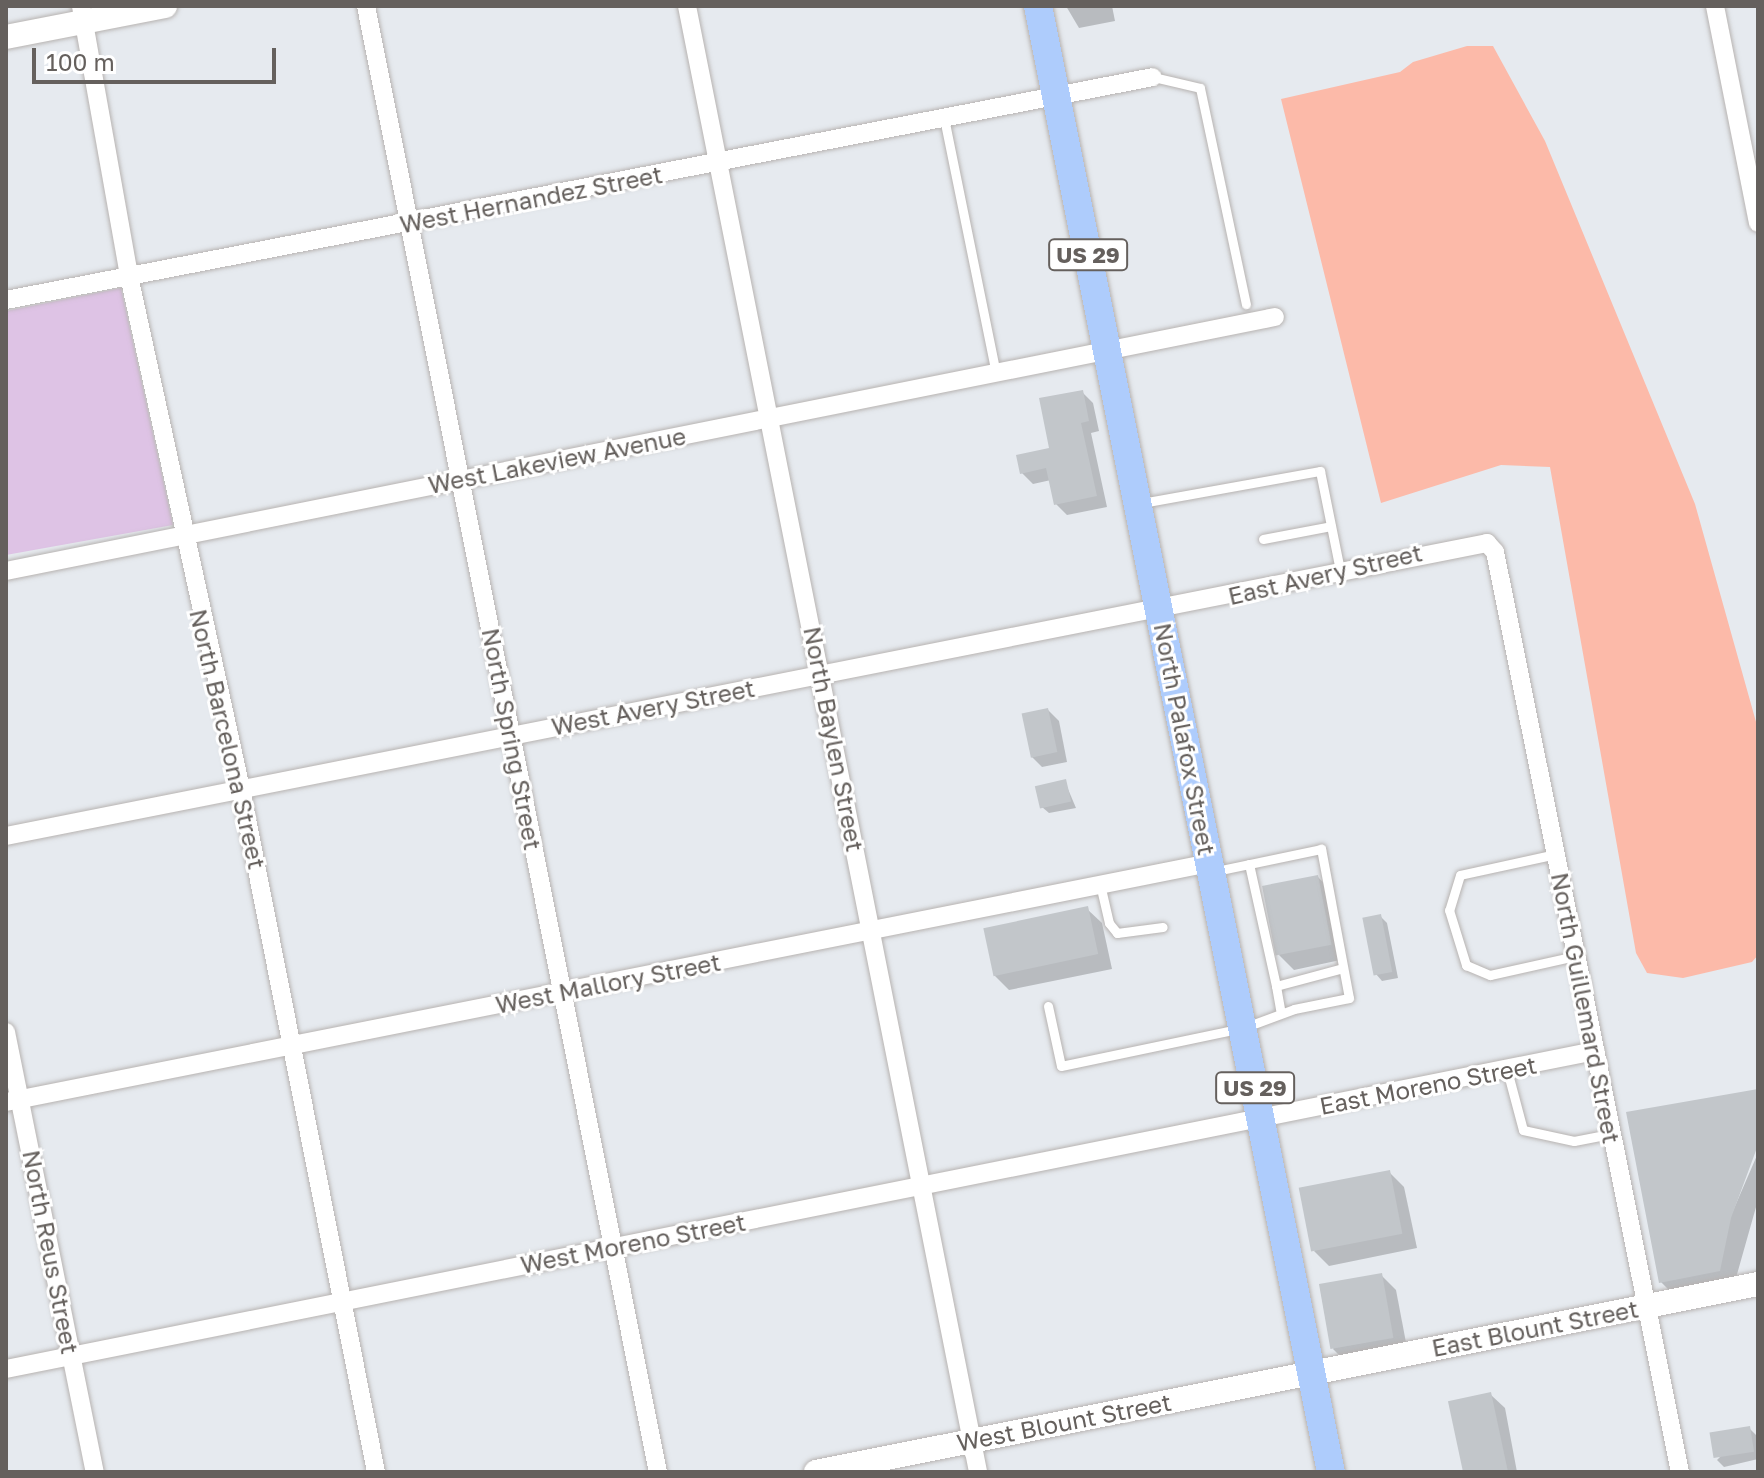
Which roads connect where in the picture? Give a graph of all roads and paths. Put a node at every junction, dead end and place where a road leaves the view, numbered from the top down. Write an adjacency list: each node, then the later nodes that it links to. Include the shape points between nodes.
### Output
1 (165, 6): 6 (street)
2 (366, 6): 13 (street, North Spring Street)
3 (687, 6): 11 (street, North Baylen Street)
4 (1038, 6): 9 (main road, North Palafox Street / US 29)
5 (1715, 6): 12 (street)
6 (82, 14): 7 (street); 14 (street, North Barcelona Street)
7 (6, 37)
8 (1153, 77): 9 (street, West Hernandez Street); 16 (lane, via 1200,88)
9 (1056, 95): 10 (street, West Hernandez Street); 18 (main road, North Palafox Street / US 29)
10 (944, 118): 11 (street, West Hernandez Street); 19 (lane)
11 (718, 162): 13 (street, West Hernandez Street); 20 (street, North Baylen Street)
12 (1758, 221)
13 (409, 223): 14 (street, West Hernandez Street); 21 (street, North Spring Street)
14 (129, 276): 15 (street, West Hernandez Street); 24 (street, North Barcelona Street)
15 (6, 300)
16 (1246, 304)
17 (1275, 317): 18 (street, West Lakeview Avenue)
18 (1108, 351): 19 (street, West Lakeview Avenue); 22 (main road, North Palafox Street / US 29)
19 (996, 373): 20 (street, West Lakeview Avenue)
20 (770, 417): 21 (street, West Lakeview Avenue); 30 (street, North Baylen Street)
21 (461, 477): 24 (street, West Lakeview Avenue); 31 (street, North Spring Street)
22 (1138, 503): 23 (lane, via 1320,471); 29 (main road, North Palafox Street / US 29)
23 (1331, 526): 25 (lane); 27 (lane)
24 (182, 537): 28 (street, West Lakeview Avenue); 32 (street, North Barcelona Street)
25 (1263, 539)
26 (1490, 545): 27 (street, East Avery Street, via 1478,541); 34 (street, North Guillemard Street)
27 (1340, 570): 29 (street, East Avery Street, via 1202,602)
28 (6, 571)
29 (1159, 606): 30 (street, West Avery Street); 36 (main road, North Palafox Street / US 29)
30 (821, 673): 31 (street, West Avery Street); 39 (street, North Baylen Street)
31 (511, 735): 32 (street, West Avery Street); 43 (street, North Spring Street)
32 (241, 789): 33 (street, West Avery Street); 48 (street, North Barcelona Street)
33 (6, 836)
34 (1556, 854): 40 (street, North Guillemard Street); 40 (lane, via 1460,875 1449,910 1466,965 1490,975)
35 (1249, 864): 36 (lane); 41 (lane, via 1321,849); 42 (lane)
36 (1211, 867): 37 (street, West Mallory Street); 46 (main road, North Palafox Street / US 29)
37 (1100, 884): 38 (lane, via 1109,923 1117,933); 39 (street, West Mallory Street)
38 (1163, 927)
39 (872, 929): 43 (street, West Mallory Street); 54 (street, North Baylen Street)
40 (1576, 956): 49 (street, North Guillemard Street)
41 (1343, 968): 42 (lane); 45 (lane, via 1349,998)
42 (1276, 986): 45 (lane)
43 (563, 992): 48 (street, West Mallory Street); 55 (street, North Spring Street)
44 (1048, 1006): 46 (lane, via 1061,1066)
45 (1281, 1013): 46 (lane)
46 (1243, 1028): 52 (main road, North Palafox Street / US 29)
47 (6, 1032): 51 (street, North Reus Street)
48 (292, 1046): 51 (street, West Mallory Street); 57 (street, North Barcelona Street)
49 (1595, 1051): 50 (street, East Moreno Street); 53 (street, North Guillemard Street)
50 (1507, 1070): 52 (street, East Moreno Street); 53 (lane, via 1523,1130 1574,1141)
51 (14, 1100): 59 (street, North Reus Street)
52 (1261, 1117): 54 (street, West Moreno Street); 61 (main road, North Palafox Street / US 29)
53 (1611, 1134): 58 (street, North Guillemard Street)
54 (923, 1185): 55 (street, West Moreno Street); 62 (street, North Baylen Street)
55 (613, 1247): 57 (street, West Moreno Street); 65 (street, North Spring Street)
56 (1758, 1284): 58 (street, East Blount Street)
57 (342, 1301): 59 (street, West Moreno Street); 64 (street, North Barcelona Street)
58 (1647, 1306): 61 (street, East Blount Street); 69 (street, North Guillemard Street)
59 (72, 1356): 60 (street, West Moreno Street); 63 (street, North Reus Street)
60 (6, 1369)
61 (1312, 1372): 62 (street, West Blount Street); 68 (main road, North Palafox Street / US 29)
62 (973, 1441): 66 (street, West Blount Street); 67 (street, North Baylen Street)
63 (95, 1472)
64 (376, 1472)
65 (658, 1472)
66 (816, 1472)
67 (978, 1472)
68 (1331, 1472)
69 (1680, 1472)

